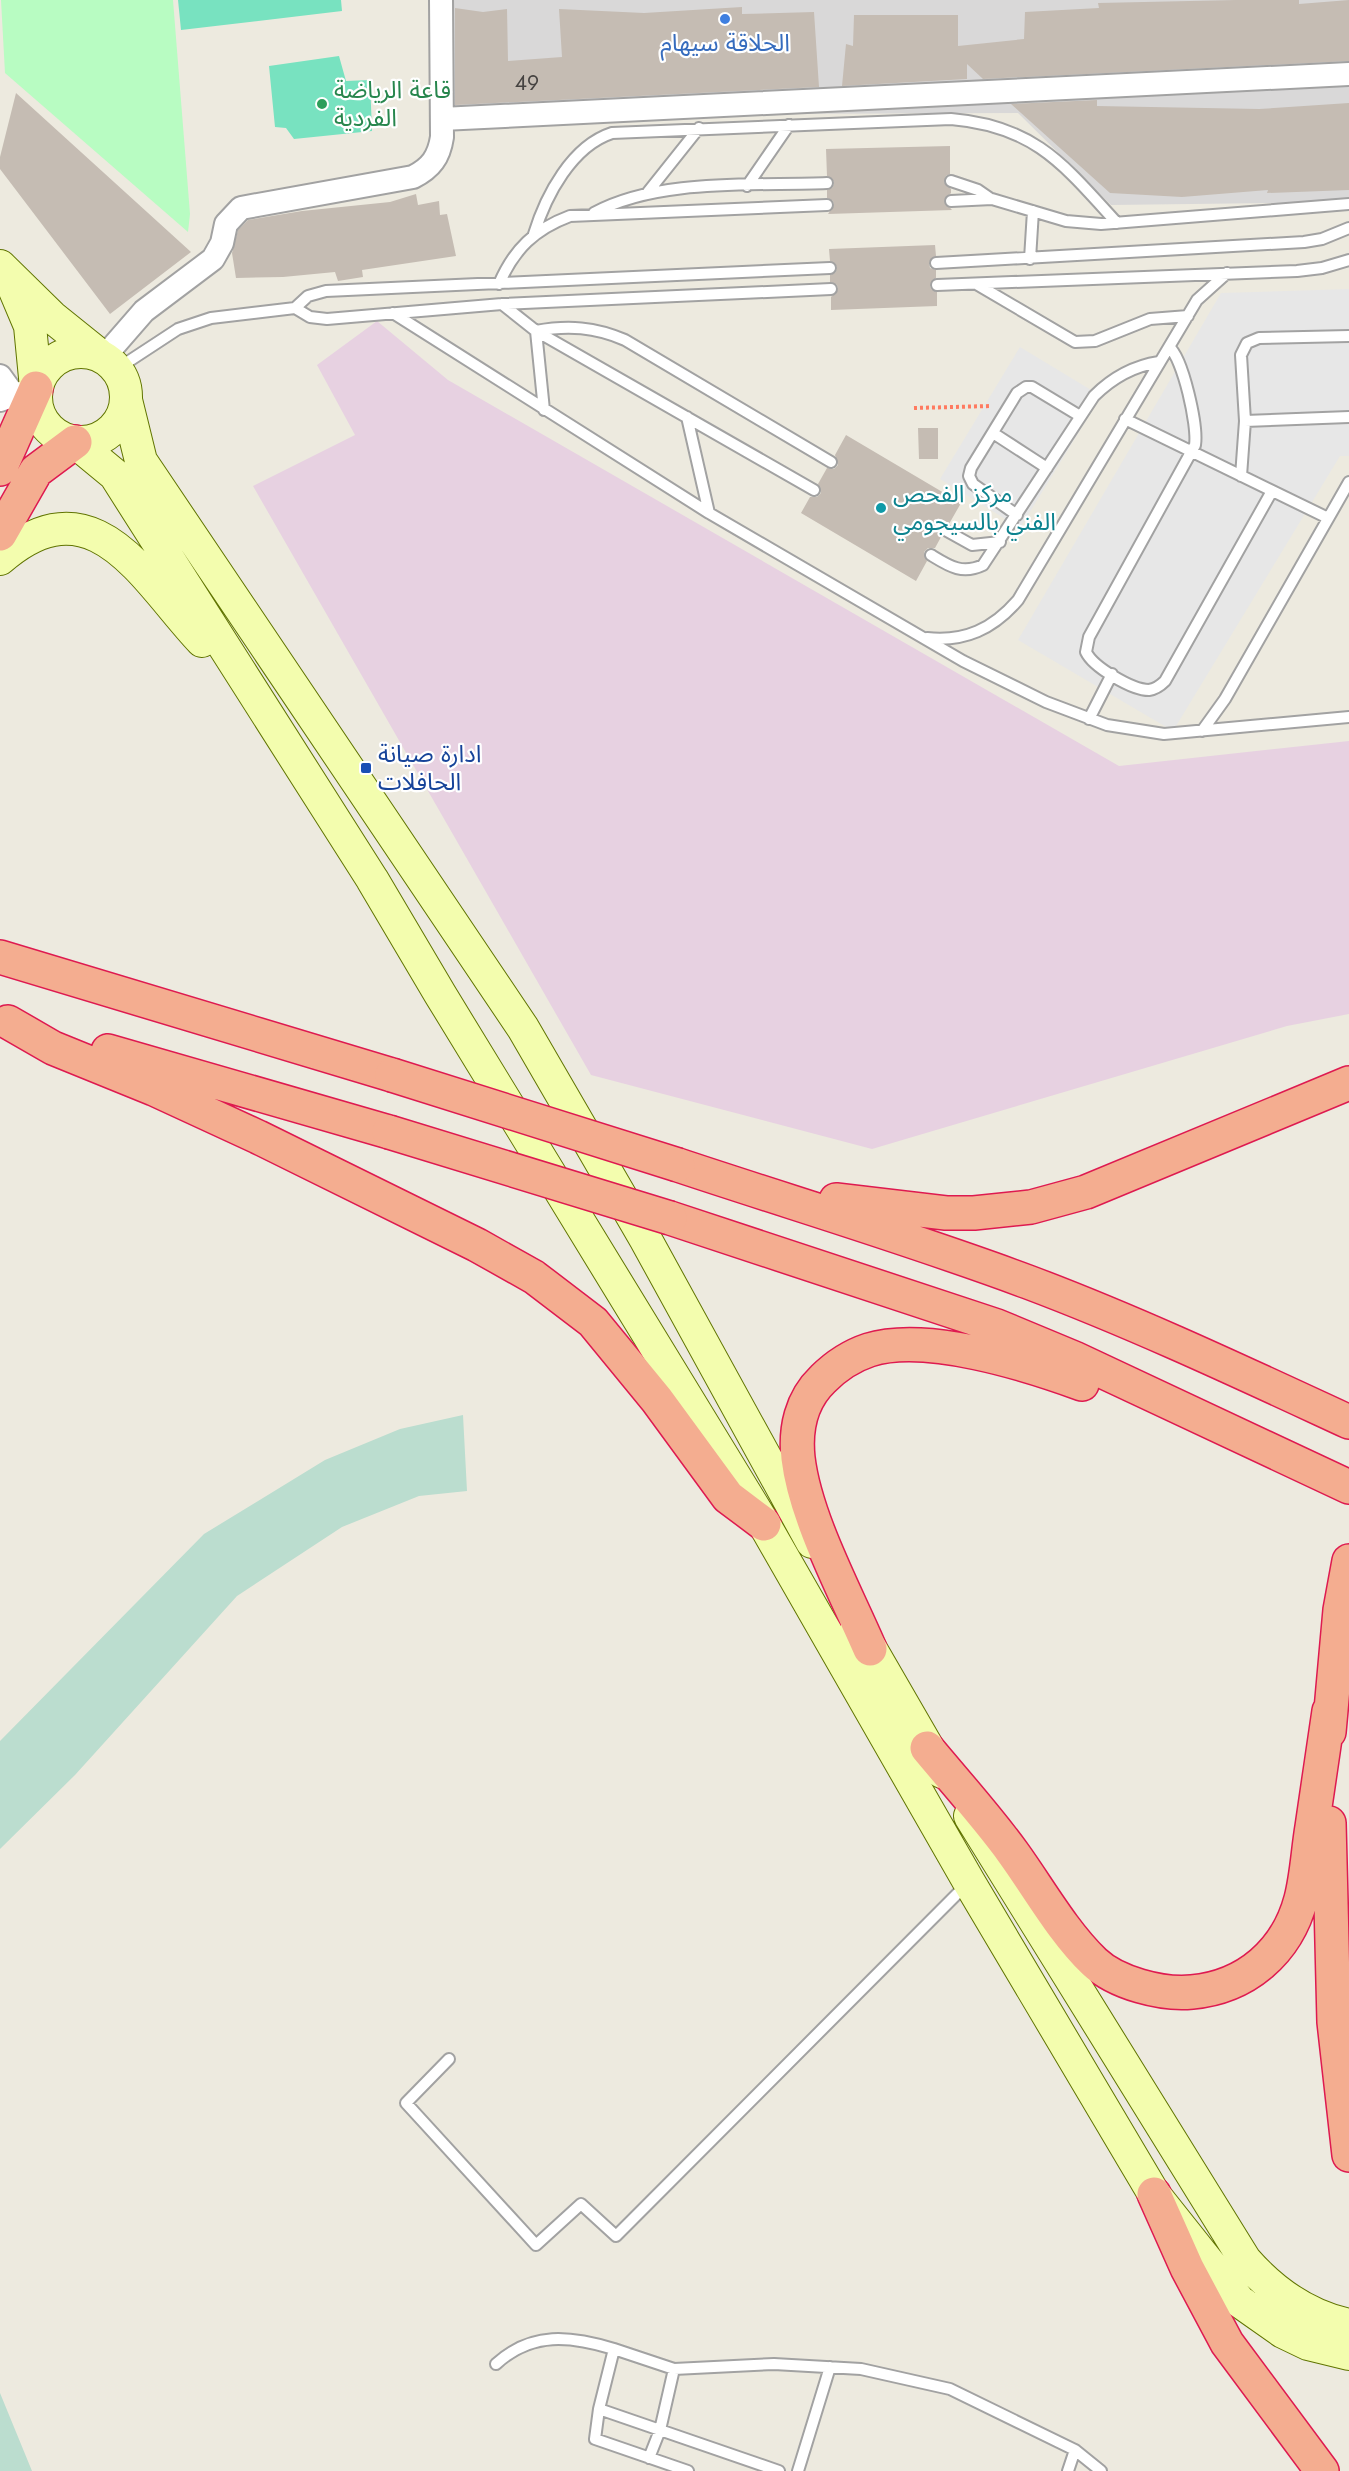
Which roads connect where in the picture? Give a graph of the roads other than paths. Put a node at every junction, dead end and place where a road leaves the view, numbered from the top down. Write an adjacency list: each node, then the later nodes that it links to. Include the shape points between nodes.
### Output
1 (441, 0): 3 (street)
2 (1349, 74): 3 (street)
3 (442, 119): 38 (street, via 440,151 425,171 414,177 241,208 226,224 213,260 144,311)
4 (789, 124): 5 (lane); 8 (lane); 16 (lane, via 951,119 996,126 1037,144 1055,158)
5 (699, 128): 9 (lane); 18 (lane, via 612,133 589,144 551,194)
6 (951, 181): 10 (lane)
7 (827, 183): 8 (lane)
8 (747, 186): 9 (lane)
9 (648, 192): 15 (lane)
10 (992, 199): 11 (lane); 14 (lane)
11 (951, 201)
12 (1349, 204): 16 (lane)
13 (827, 205): 15 (lane)
14 (1032, 212): 16 (lane, via 1075,222); 19 (lane)
15 (591, 214): 18 (lane, via 570,216)
16 (1117, 222)
17 (1349, 228): 19 (lane, via 1304,242)
18 (534, 234): 27 (lane, via 519,248)
19 (1030, 259): 21 (lane)
20 (1349, 260): 24 (lane, via 1309,270)
21 (936, 263)
22 (830, 268): 25 (lane)
23 (4, 271): 38 (main road); 40 (main road, via 30,326)
24 (1227, 273): 26 (lane); 34 (lane, via 1206,290)
25 (551, 281): 27 (lane); 30 (lane)
26 (975, 283): 28 (lane); 34 (lane, via 1075,342 1095,340 1150,319)
27 (499, 284): 32 (lane, via 326,291 308,296)
28 (936, 285)
29 (831, 289): 30 (lane)
30 (552, 301): 31 (lane)
31 (502, 304): 33 (lane); 35 (lane)
32 (295, 308): 33 (lane, via 310,317 327,320); 38 (lane, via 228,315 195,323)
33 (393, 314): 42 (lane)
34 (1188, 316): 37 (lane)
35 (536, 331): 42 (lane); 44 (lane); 51 (lane, via 572,326 625,340)
36 (1349, 336): 47 (lane, via 1259,338 1247,343 1241,355)
37 (1169, 347): 39 (lane); 50 (lane, via 1179,360 1196,431)
38 (106, 360): 40 (main road, via 85,351 59,357); 41 (main road, via 126,389)
39 (1159, 362): 43 (lane, via 1117,376 1094,396); 46 (lane)
40 (12, 389): 49 (main road, via 36,403 48,429); 53 (highway)
41 (126, 400): 49 (main road, via 115,427 89,442); 83 (main road, via 141,461 529,1038 646,1240)
42 (544, 410): 58 (lane)
43 (1080, 416): 48 (lane, via 1032,387 1021,389); 52 (lane)
44 (687, 417): 56 (lane); 58 (lane)
45 (1349, 417): 47 (lane)
46 (1125, 419): 50 (lane); 66 (lane, via 1006,614 976,633 959,638)
47 (1245, 421): 54 (lane)
48 (993, 432): 52 (lane); 59 (lane, via 969,476 973,484)
49 (75, 442): 62 (highway, via 36,471); 68 (main road, via 115,475)
50 (1193, 452): 54 (lane); 67 (lane, via 1086,644 1089,659)
51 (831, 462)
52 (1047, 468): 59 (lane)
53 (0, 469)
54 (1241, 476): 57 (lane)
55 (1349, 482): 60 (lane)
56 (814, 489)
57 (1272, 490): 60 (lane); 67 (lane, via 1165,681 1147,690)
58 (709, 513): 66 (lane)
59 (1017, 516): 63 (lane)
60 (1328, 518): 71 (lane)
61 (945, 530): 63 (lane, via 972,544)
62 (0, 534)
63 (1000, 542): 64 (lane, via 990,558 974,569 954,569)
64 (931, 555)
65 (0, 560): 68 (main road, via 30,538 46,532 85,531 105,538 128,554 185,623)
66 (924, 637): 70 (lane, via 1004,683)
67 (1112, 674): 70 (lane)
68 (259, 702): 81 (main road, via 372,879)
69 (1349, 717): 71 (lane)
70 (1089, 719): 71 (lane, via 1145,733)
71 (1203, 731)
72 (0, 934): 74 (highway, via 89,969)
73 (0, 957): 74 (highway)
74 (123, 993): 77 (highway, bridge)
75 (4, 1021): 78 (highway, bridge, via 670,1218 997,1326); 81 (highway, via 53,1048 258,1137 534,1277 593,1322 657,1400 728,1497)
76 (1349, 1083): 77 (highway, via 1086,1192 1031,1207 946,1213)
77 (751, 1189): 79 (highway, via 895,1234 1030,1283 1240,1371)
78 (1204, 1419): 80 (highway); 83 (highway, via 1163,1411 1031,1366 982,1354 910,1345 869,1350 838,1364 815,1386 798,1421 798,1457 806,1499)
79 (1349, 1422)
80 (1349, 1487)
81 (764, 1524): 86 (main road)
82 (1349, 1562): 84 (highway)
83 (870, 1649): 85 (main road)
84 (1329, 1711): 85 (highway, via 1301,1899 1287,1932 1254,1972 1209,1990 1181,1993 1153,1990 1097,1964 1077,1944 1005,1842); 88 (highway, via 1330,1958)
85 (927, 1748): 90 (main road, via 1245,2260 1297,2305)
86 (969, 1882): 87 (lane, via 616,2236 581,2204 536,2246 406,2103); 89 (main road)
87 (449, 2059)
88 (1349, 2155)
89 (1154, 2194): 92 (main road, via 1221,2281 1260,2318 1308,2344); 105 (highway, via 1186,2268 1227,2343)
90 (1349, 2325)
91 (614, 2349): 93 (lane, via 588,2341 550,2338 512,2349); 95 (lane); 96 (lane)
92 (1349, 2354)
93 (496, 2364)
94 (830, 2367): 95 (lane, via 774,2364); 98 (lane, via 861,2369 950,2389); 102 (lane)
95 (674, 2369): 97 (lane)
96 (599, 2409): 97 (lane); 99 (lane, via 595,2439)
97 (660, 2430): 99 (lane); 101 (lane)
98 (1075, 2450): 103 (lane); 104 (lane)
99 (648, 2457): 100 (lane)
100 (688, 2471)
101 (779, 2471)
102 (798, 2471)
103 (1068, 2471)
104 (1101, 2471)
105 (1322, 2471)

